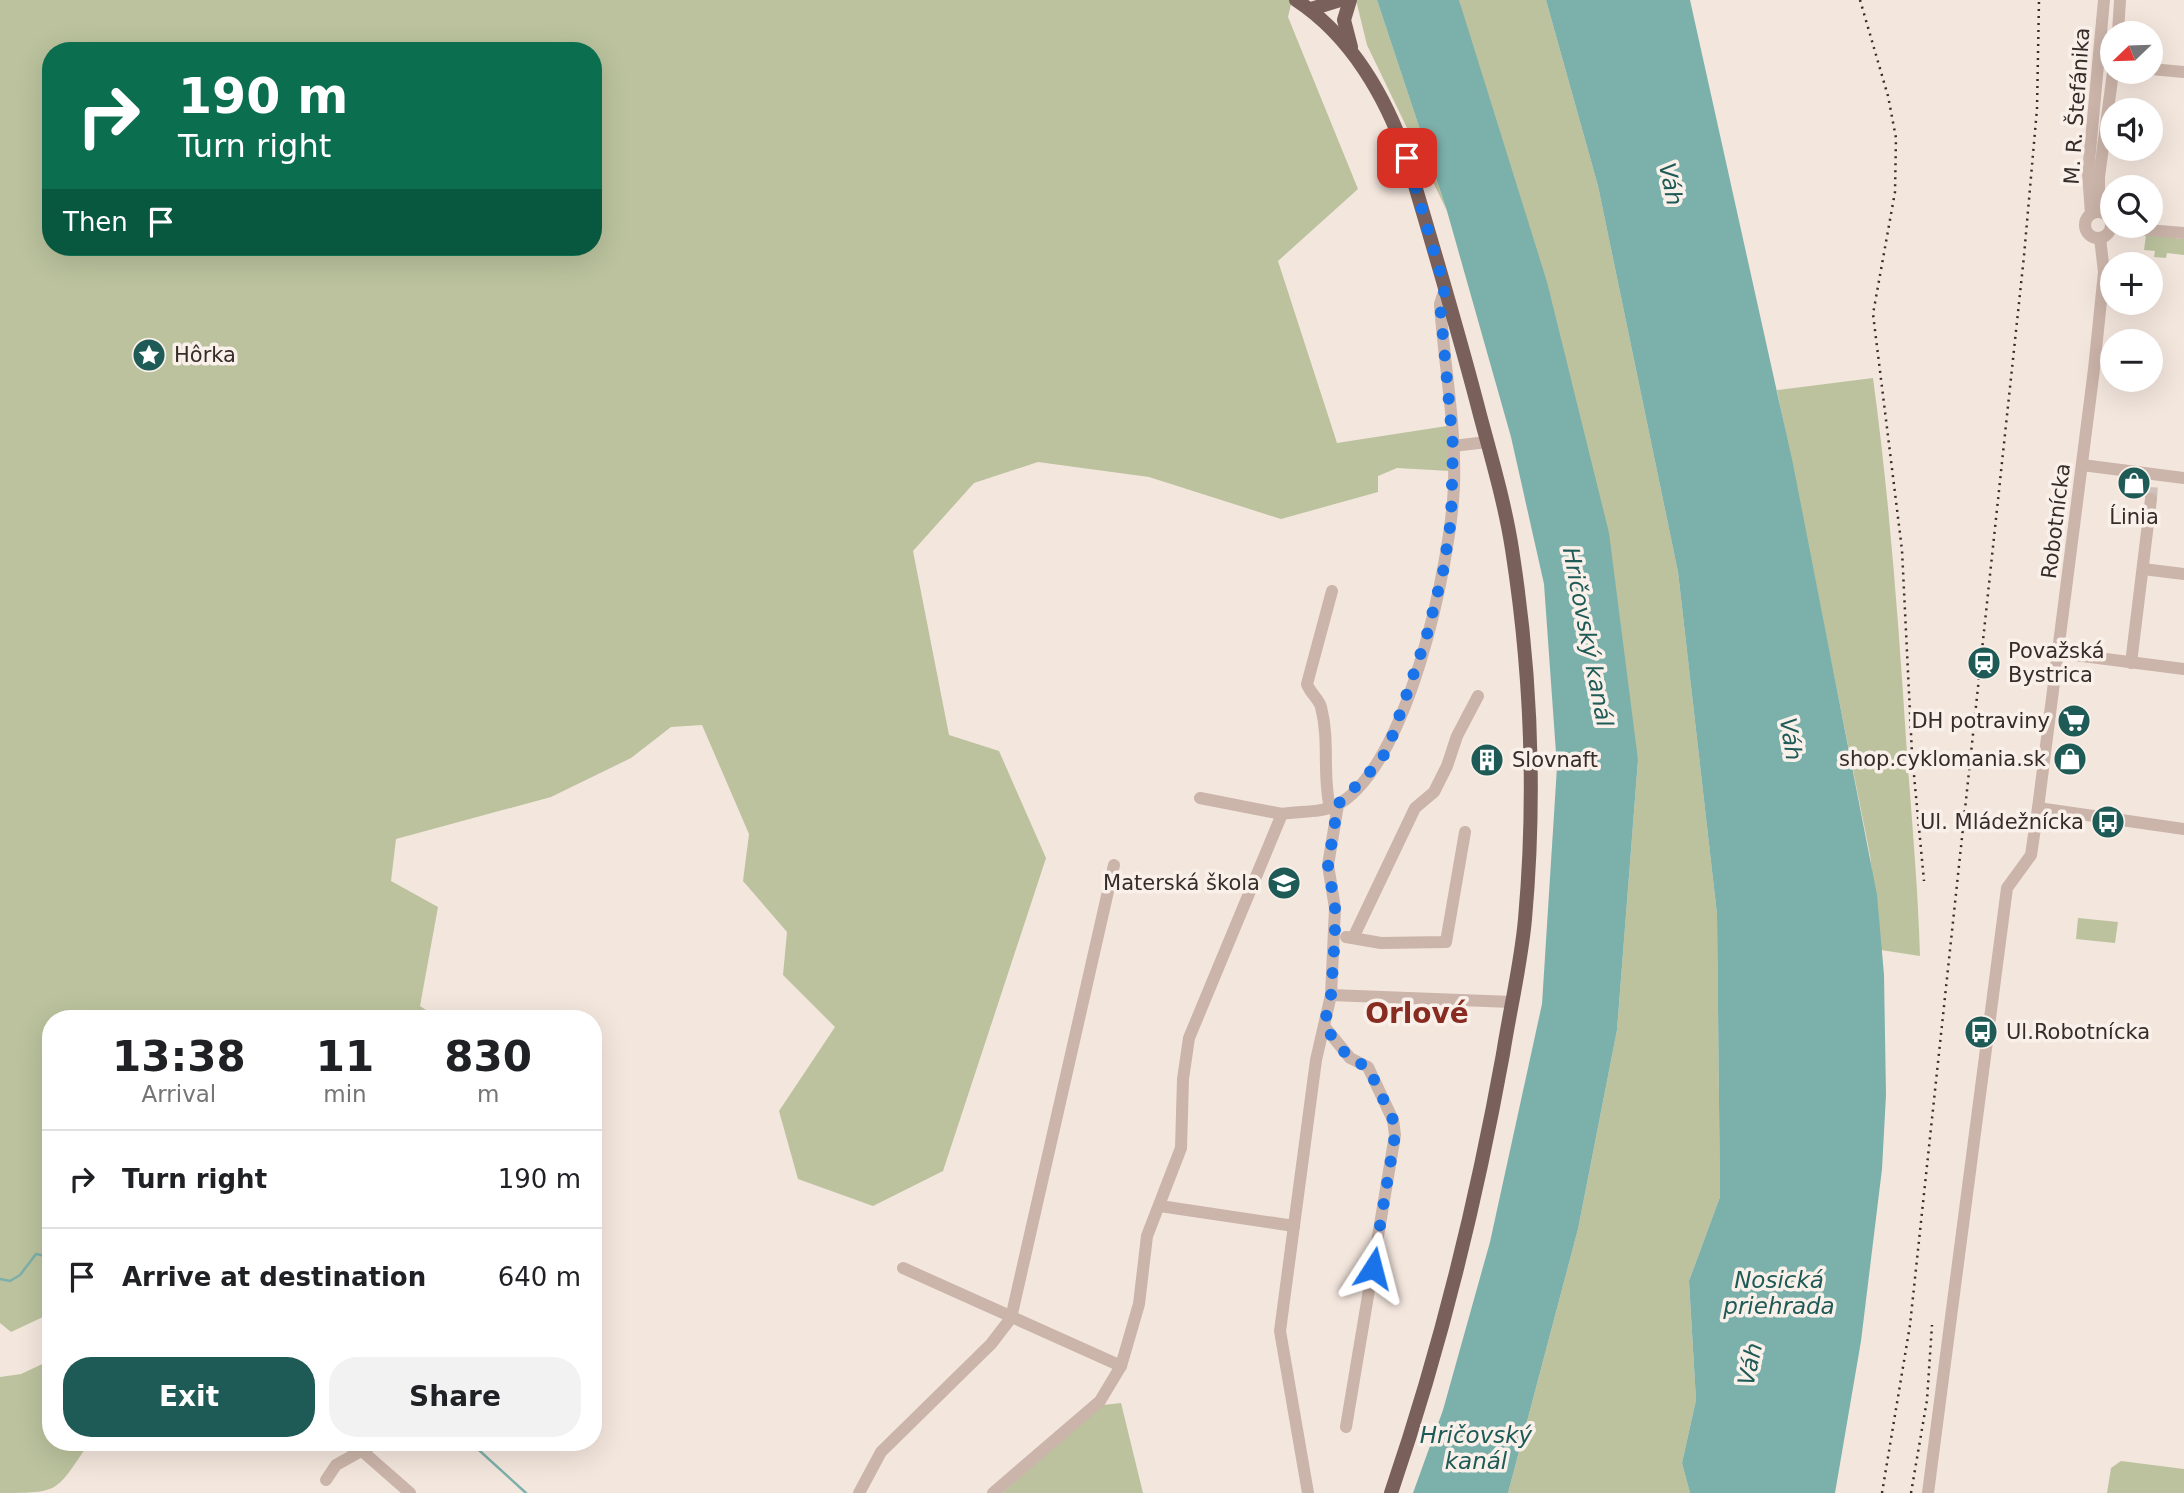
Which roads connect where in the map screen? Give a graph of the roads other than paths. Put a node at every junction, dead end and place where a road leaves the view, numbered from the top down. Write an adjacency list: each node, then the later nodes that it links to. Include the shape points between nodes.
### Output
1 (1296, 0): 6 (main road)
2 (1340, 0): 6 (main road)
3 (1350, 0): 8 (main road, via 1344,20)
4 (2104, 0): 12 (street, M. R. Štefánika, via 2088,173)
5 (2120, 0): 7 (street, M. R. Štefánika)
6 (1312, 5): 8 (main road)
7 (2119, 21)
8 (1353, 55): 17 (main road, via 1396,127)
9 (2163, 70): 10 (street)
10 (2184, 72)
11 (2111, 84): 12 (street, M. R. Štefánika)
12 (2095, 213): 13 (street); 16 (street, via 2085,222 2086,230 2091,237)
13 (2100, 215)
14 (2163, 231): 15 (street)
15 (2184, 233)
16 (2100, 238): 20 (street, Robotnícka, via 2104,272)
17 (1445, 289): 18 (main road); 19 (street, via 1440,304)
18 (1487, 442): 19 (street); 40 (main road, via 1519,602 1531,775 1525,922)
19 (1453, 446): 31 (street, via 1451,520 1426,638 1381,761)
20 (2082, 466): 21 (street, via 2153,479); 26 (street, Robotnícka)
21 (2184, 478)
22 (2151, 499): 23 (street)
23 (2143, 569): 24 (street); 27 (street)
24 (2184, 574)
25 (1332, 591): 31 (street, via 1307,684 1320,703 1327,743 1324,782)
26 (2059, 653): 27 (street); 32 (street, Robotnícka)
27 (2131, 663): 28 (street)
28 (2184, 669)
29 (1478, 696): 38 (street, via 1434,792 1415,808)
30 (1200, 798): 33 (street)
31 (1334, 806): 33 (street); 37 (street, via 1328,865)
32 (2038, 808): 34 (street); 56 (street, Robotnícka, via 2029,859 2007,888)
33 (1282, 814): 42 (street, via 1189,1038 1181,1148)
34 (2184, 828)
35 (1465, 832): 38 (street, via 1446,942 1381,943)
36 (1114, 864): 45 (street)
37 (1335, 935): 38 (street); 39 (street)
38 (1353, 938)
39 (1331, 995): 40 (street); 41 (street)
40 (1512, 1002): 55 (main road, via 1484,1159 1430,1371)
41 (1324, 1026): 43 (street); 47 (street, via 1350,1059 1368,1067 1393,1120 1395,1135)
42 (1160, 1206): 43 (street); 46 (street, via 1147,1236 1139,1304)
43 (1294, 1226): 54 (street, via 1280,1331)
44 (903, 1268): 45 (street)
45 (1011, 1318): 46 (street); 52 (street, via 991,1344 881,1452)
46 (1121, 1366): 53 (street, via 1100,1401)
47 (1346, 1427)
48 (359, 1451): 50 (street, via 336,1465)
49 (362, 1451): 51 (street)
50 (326, 1480)
51 (410, 1493)
52 (859, 1493)
53 (993, 1493)
54 (1308, 1493)
55 (1391, 1493)
56 (1928, 1493)

